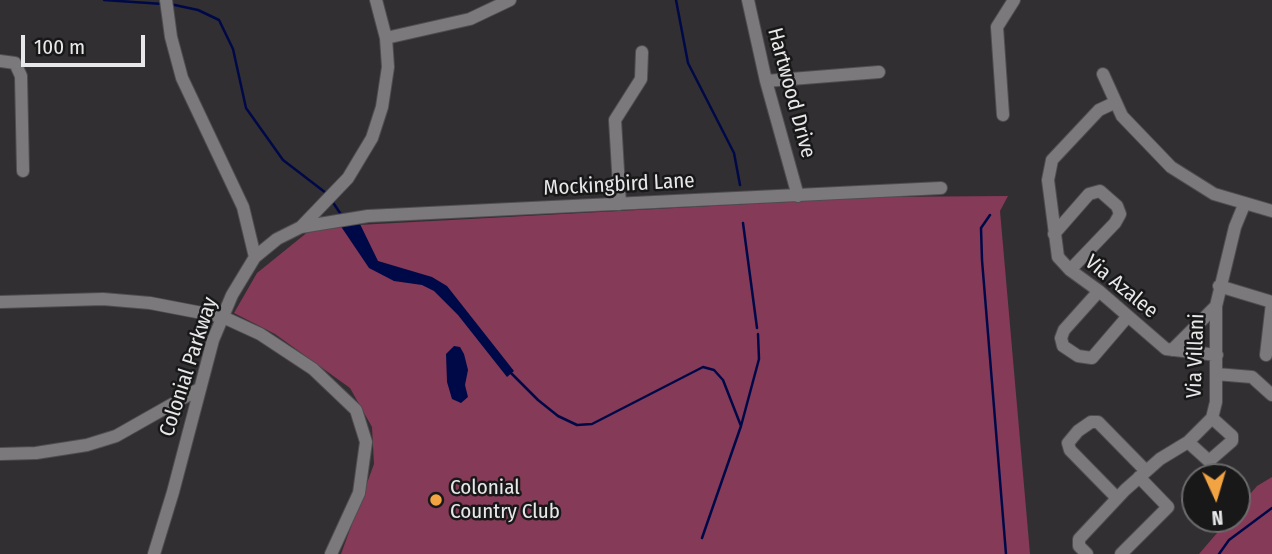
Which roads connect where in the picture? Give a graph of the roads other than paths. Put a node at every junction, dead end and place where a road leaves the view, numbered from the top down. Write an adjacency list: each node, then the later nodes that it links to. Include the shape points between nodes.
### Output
1 (376, 0): 6 (street)
2 (510, 0): 6 (street, via 470,19)
3 (748, 0): 11 (street, Hartwood Drive)
4 (1014, 0): 13 (street, via 998,27)
5 (167, 6): 22 (street, via 182,78 243,207)
6 (386, 38): 20 (street, via 386,87 377,125 361,159)
7 (642, 52): 17 (street, via 641,79 615,120)
8 (0, 61): 14 (street, via 15,62 21,76)
9 (879, 72): 11 (street)
10 (1103, 74): 12 (street)
11 (766, 81): 16 (street, Hartwood Drive)
12 (1114, 103): 18 (street, via 1136,134 1171,167 1214,194); 21 (street, Via Azalee, via 1094,114 1050,167)
13 (1003, 115)
14 (23, 171)
15 (941, 188): 16 (street, Mockingbird Lane)
16 (798, 196): 17 (street, Mockingbird Lane)
17 (620, 204): 20 (street, Mockingbird Lane, via 344,218)
18 (1244, 205): 19 (street); 24 (street, Via Villani)
19 (1272, 211)
20 (301, 227): 22 (street)
21 (1054, 234): 23 (street, Via Azalee, via 1058,257); 23 (street, via 1089,194 1100,191 1117,206 1120,214 1115,223)
22 (255, 257): 30 (street, Colonial Parkway)
23 (1070, 271): 25 (street, Via Azalee)
24 (1219, 286): 27 (street); 28 (street, Via Villani)
25 (1100, 291): 29 (street, Via Azalee); 29 (street, via 1063,330 1063,346 1078,356 1092,358)
26 (0, 302): 30 (street, via 103,299)
27 (1272, 302): 33 (street)
28 (1216, 306): 31 (street); 32 (street, Via Villani)
29 (1128, 316): 31 (street, Via Azalee)
30 (223, 317): 35 (street, Colonial Parkway); 43 (street, via 260,334 313,369 345,397 362,423 366,442 359,493)
31 (1172, 350): 32 (street, Via Azalee)
32 (1217, 355): 34 (street, Via Villani)
33 (1266, 355)
34 (1216, 374): 36 (street, via 1252,377); 37 (street, Via Villani)
35 (199, 389): 39 (street, via 106,439 36,453); 42 (street, Colonial Parkway)
36 (1272, 395)
37 (1212, 418): 38 (street, Via Villani); 38 (street, via 1233,442 1209,461)
38 (1188, 442): 40 (street, Via Villani)
39 (0, 454)
40 (1142, 474): 41 (street, Via Villani); 41 (street, via 1098,422 1078,431 1068,443 1070,450); 45 (street, via 1168,507)
41 (1118, 498): 44 (street, Via Villani, via 1079,539)
42 (154, 554)
43 (331, 554)
44 (1087, 554)
45 (1121, 554)

